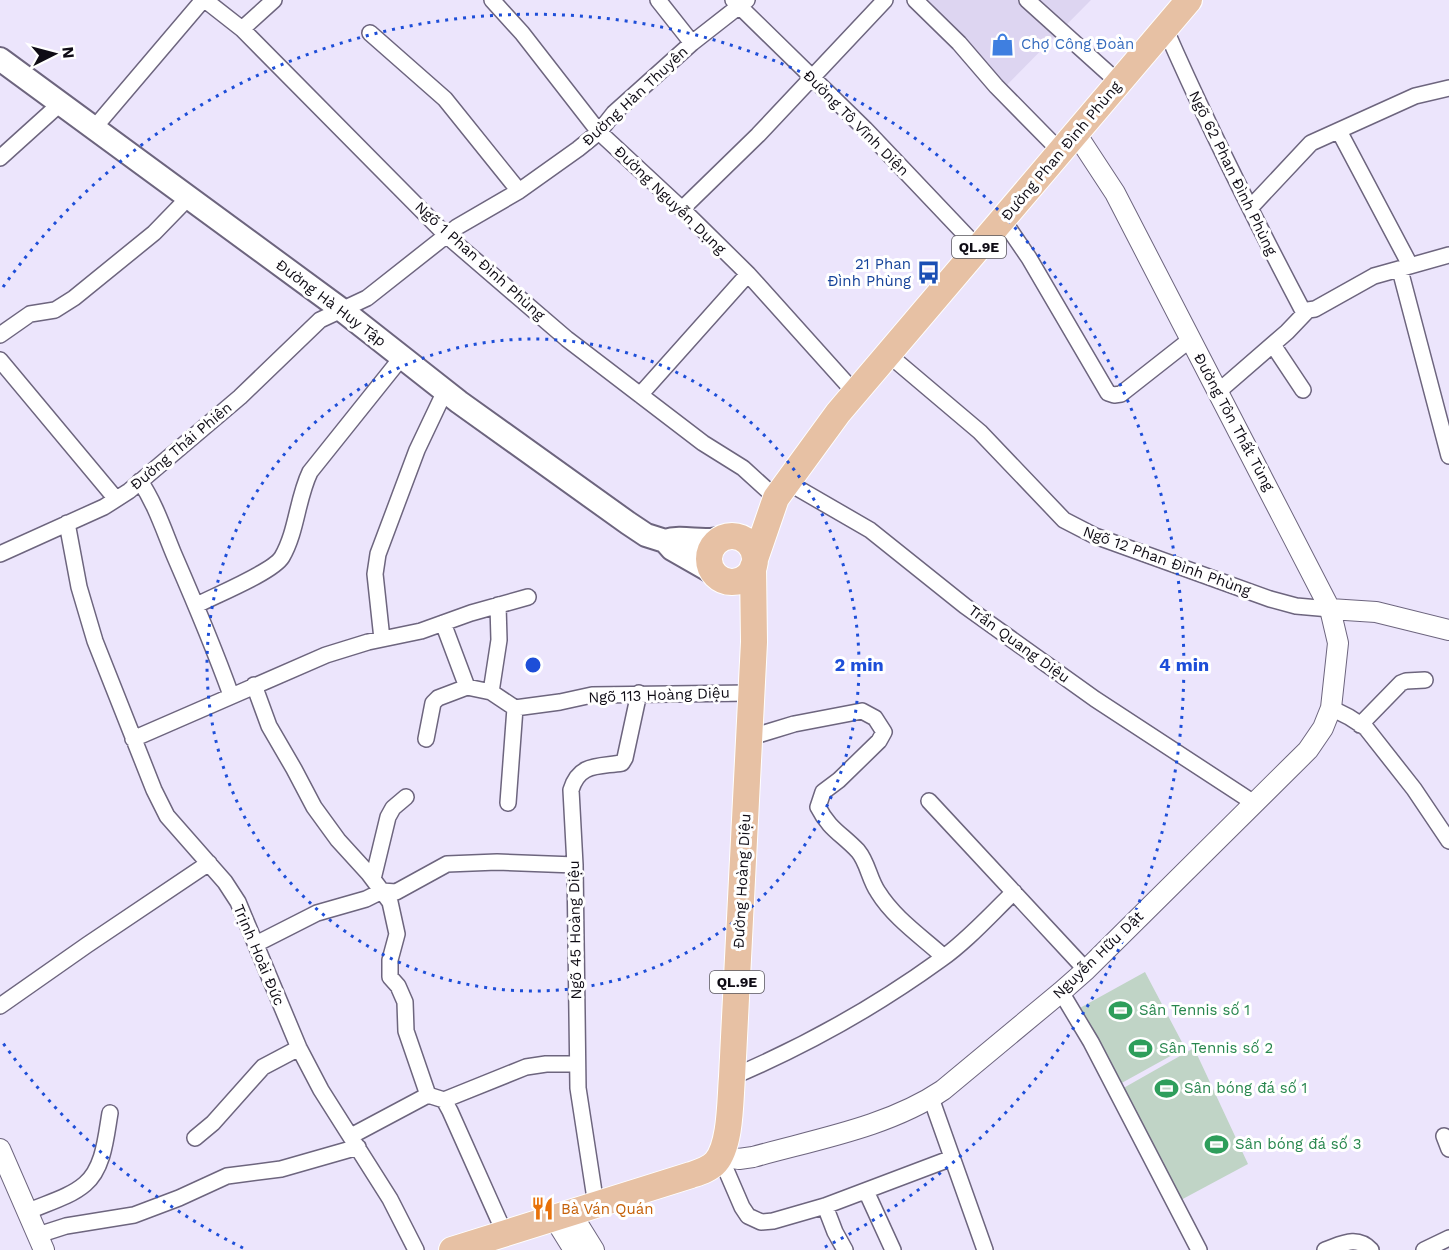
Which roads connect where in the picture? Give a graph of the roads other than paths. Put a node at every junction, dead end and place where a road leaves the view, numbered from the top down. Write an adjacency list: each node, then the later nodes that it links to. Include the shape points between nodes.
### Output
1 (204, 0): 11 (street, Ngõ 1 Phan Đình Phùng); 19 (street)
2 (274, 0): 11 (street)
3 (492, 0): 21 (street, Đường Nguyễn Dụng)
4 (658, 0): 13 (street)
5 (885, 0): 15 (street)
6 (915, 0): 22 (street, via 996,86)
7 (1026, 0): 16 (street)
8 (1189, 0): 10 (main road, Đường Phan Đình Phùng / QL.9E)
9 (740, 2): 13 (street, Đường Hàn Thuyên); 15 (street, Đường Tô Vĩnh Diện)
10 (1165, 28): 16 (main road, Đường Phan Đình Phùng / QL.9E); 26 (street, Ngõ 62 Phan Đình Phùng)
11 (242, 29): 29 (street, Ngõ 1 Phan Đình Phùng)
12 (370, 33): 24 (street, via 445,99)
13 (692, 43): 21 (street, Đường Hàn Thuyên, via 614,113)
14 (0, 59): 18 (main road, Đường Hà Huy Tập)
15 (813, 78): 27 (street); 30 (street, Đường Tô Vĩnh Diện)
16 (1118, 82): 22 (main road, Đường Phan Đình Phùng / QL.9E)
17 (1449, 88): 20 (street, via 1414,96)
18 (62, 102): 19 (main road, Đường Hà Huy Tập); 23 (street)
19 (95, 127): 25 (main road, Đường Hà Huy Tập)
20 (1339, 131): 26 (street, via 1311,143); 32 (street)
21 (599, 132): 24 (street, Đường Hàn Thuyên); 27 (street, Đường Nguyễn Dụng)
22 (1067, 141): 28 (main road, Đường Phan Đình Phùng / QL.9E); 37 (street, Đường Tôn Thất Tùng, via 1115,193)
23 (0, 158)
24 (519, 191): 29 (street, Đường Hàn Thuyên)
25 (188, 198): 34 (main road, Đường Hà Huy Tập); 36 (street, via 154,233 74,298 56,309 30,314)
26 (1250, 208): 35 (street, Ngõ 62 Phan Đình Phùng, via 1303,311)
27 (682, 209): 33 (street, Đường Nguyễn Dụng)
28 (1003, 220): 30 (main road, Đường Phan Đình Phùng / QL.9E); 37 (street, via 1108,393 1121,394)
29 (447, 235): 34 (street, Đường Hàn Thuyên, via 367,298); 46 (street, Ngõ 1 Phan Đình Phùng, via 567,339)
30 (978, 248): 39 (main road, Đường Phan Đình Phùng / QL.9E)
31 (1449, 255): 32 (street)
32 (1405, 267): 35 (street, via 1374,276); 47 (street)
33 (748, 274): 45 (street, Đường Nguyễn Dụng); 46 (street)
34 (342, 310): 40 (main road, Đường Hà Huy Tập); 48 (street, Đường Thái Phiên, via 320,320 240,397)
35 (1308, 310): 38 (street)
36 (0, 336)
37 (1191, 339): 44 (street, Đường Tôn Thất Tùng)
38 (1273, 345): 42 (street); 44 (street)
39 (889, 355): 45 (main road, Đường Phan Đình Phùng / QL.9E); 60 (street, Ngõ 12 Phan Đình Phùng, via 967,420 1064,520 1095,536 1270,599)
40 (402, 357): 43 (main road, Đường Hà Huy Tập); 58 (street, via 310,472 278,562)
41 (0, 360): 50 (street)
42 (1303, 390)
43 (444, 391): 53 (main road, Đường Hà Huy Tập, via 628,523); 63 (street, via 378,554 375,574)
44 (1219, 391): 60 (street, Đường Tôn Thất Tùng)
45 (855, 393): 49 (main road, Đường Phan Đình Phùng / QL.9E)
46 (640, 395): 49 (street, Ngõ 1 Phan Đình Phùng, via 703,443)
47 (1449, 456)
48 (141, 481): 50 (street, Đường Thái Phiên); 58 (street)
49 (781, 490): 52 (main road, Đường Phan Đình Phùng / QL.9E); 55 (main road, Đường Phan Đình Phùng / QL.9E); 81 (street, Trần Quang Diệu, via 870,530 965,606 1095,699)
50 (116, 499): 51 (street, Đường Thái Phiên)
51 (67, 523): 54 (street, Đường Thái Phiên); 76 (street, Trịnh Hoài Đức, via 95,641)
52 (726, 537): 53 (main road, Đường Hà Huy Tập); 55 (main road, via 738,537 749,543); 56 (main road, via 710,552 710,566)
53 (665, 541): 56 (main road, Đường Hà Huy Tập)
54 (0, 554)
55 (754, 563): 56 (main road, via 742,580 733,582); 64 (main road, Đường Hoàng Diệu / QL.9E)
56 (719, 577): 64 (main road, Đường Hoàng Diệu / QL.9E, via 741,606)
57 (528, 597): 59 (street)
58 (197, 605): 71 (street)
59 (498, 605): 61 (street); 68 (street, via 499,640)
60 (1330, 609): 62 (street, via 1376,612); 73 (street, Nguyễn Hữu Dật, via 1338,643)
61 (443, 623): 63 (street); 67 (street)
62 (1449, 630)
63 (382, 639): 66 (street, via 326,655)
64 (754, 642): 70 (main road, Đường Hoàng Diệu / QL.9E)
65 (1425, 680): 74 (street, via 1401,683)
66 (254, 685): 71 (street); 85 (street, via 269,726 314,807)
67 (467, 687): 68 (street); 77 (street, via 433,703)
68 (491, 692): 72 (street)
69 (639, 693): 70 (street, Ngõ 113 Hoàng Diệu); 72 (street, Ngõ 113 Hoàng Diệu, via 592,695); 84 (street, Ngõ 45 Hoàng Diệu, via 622,763 583,770 574,779 571,790)
70 (751, 693): 75 (main road, Đường Hoàng Diệu / QL.9E)
71 (231, 695): 76 (street)
72 (515, 708): 80 (street)
73 (1331, 708): 74 (street); 81 (street, Nguyễn Hữu Dật, via 1308,750)
74 (1360, 724): 82 (street, via 1414,789)
75 (748, 738): 88 (street, via 843,713 862,711 876,718 884,732 879,741 823,792 818,807 825,822 866,862 876,890 889,908); 94 (main road, Đường Hoàng Diệu / QL.9E)
76 (133, 739): 83 (street, Trịnh Hoài Đức, via 167,816)
77 (426, 739)
78 (406, 797): 85 (street, via 388,817)
79 (929, 801): 86 (street)
80 (508, 803)
81 (1254, 803): 89 (street, Nguyễn Hữu Dật)
82 (1449, 841)
83 (209, 863): 87 (street, Trịnh Hoài Đức, via 238,902); 91 (street)
84 (575, 865): 85 (street, via 447,864 396,892); 93 (street, Ngõ 45 Hoàng Diệu)
85 (377, 885): 87 (street, via 366,898 317,913); 95 (street, via 390,902 397,934 390,977 405,1002 406,1031)
86 (1014, 892): 88 (street); 89 (street)
87 (256, 944): 92 (street, Trịnh Hoài Đức)
88 (944, 957): 94 (street, via 827,1032)
89 (1086, 970): 90 (street, Nguyễn Hữu Dật)
90 (1061, 992): 96 (street, Nguyễn Hữu Dật); 119 (street)
91 (0, 1006)
92 (299, 1048): 99 (street, via 263,1067); 100 (street, Trịnh Hoài Đức)
93 (577, 1064): 97 (street, via 526,1067); 105 (street, Ngõ 45 Hoàng Diệu)
94 (732, 1077): 102 (main road, Đường Hoàng Diệu / QL.9E, via 729,1119)
95 (428, 1095): 97 (street); 100 (street)
96 (932, 1098): 102 (street, Nguyễn Hữu Dật, via 900,1114 764,1154 739,1159); 103 (street)
97 (444, 1100): 109 (street)
98 (110, 1113): 107 (street, via 99,1162 87,1183)
99 (195, 1138)
100 (354, 1141): 111 (street, via 281,1169 227,1176 134,1215 66,1226); 112 (street, Trịnh Hoài Đức)
101 (0, 1149): 107 (street)
102 (720, 1156): 105 (main road, via 707,1169); 106 (street, via 748,1216 761,1222 773,1221)
103 (952, 1158): 104 (street); 118 (street)
104 (866, 1191): 106 (street); 117 (street)
105 (596, 1205): 108 (main road)
106 (825, 1206): 116 (street)
107 (29, 1211): 111 (street)
108 (562, 1216): 109 (main road); 114 (street); 115 (street)
109 (505, 1234): 113 (main road)
110 (1449, 1238): 122 (street)
111 (41, 1242)
112 (416, 1250)
113 (452, 1250)
114 (574, 1250)
115 (594, 1250)
116 (844, 1250)
117 (893, 1250)
118 (985, 1250)
119 (1199, 1250)
120 (1325, 1250): 121 (street, via 1360,1241)
121 (1371, 1250)
122 (1424, 1250)

